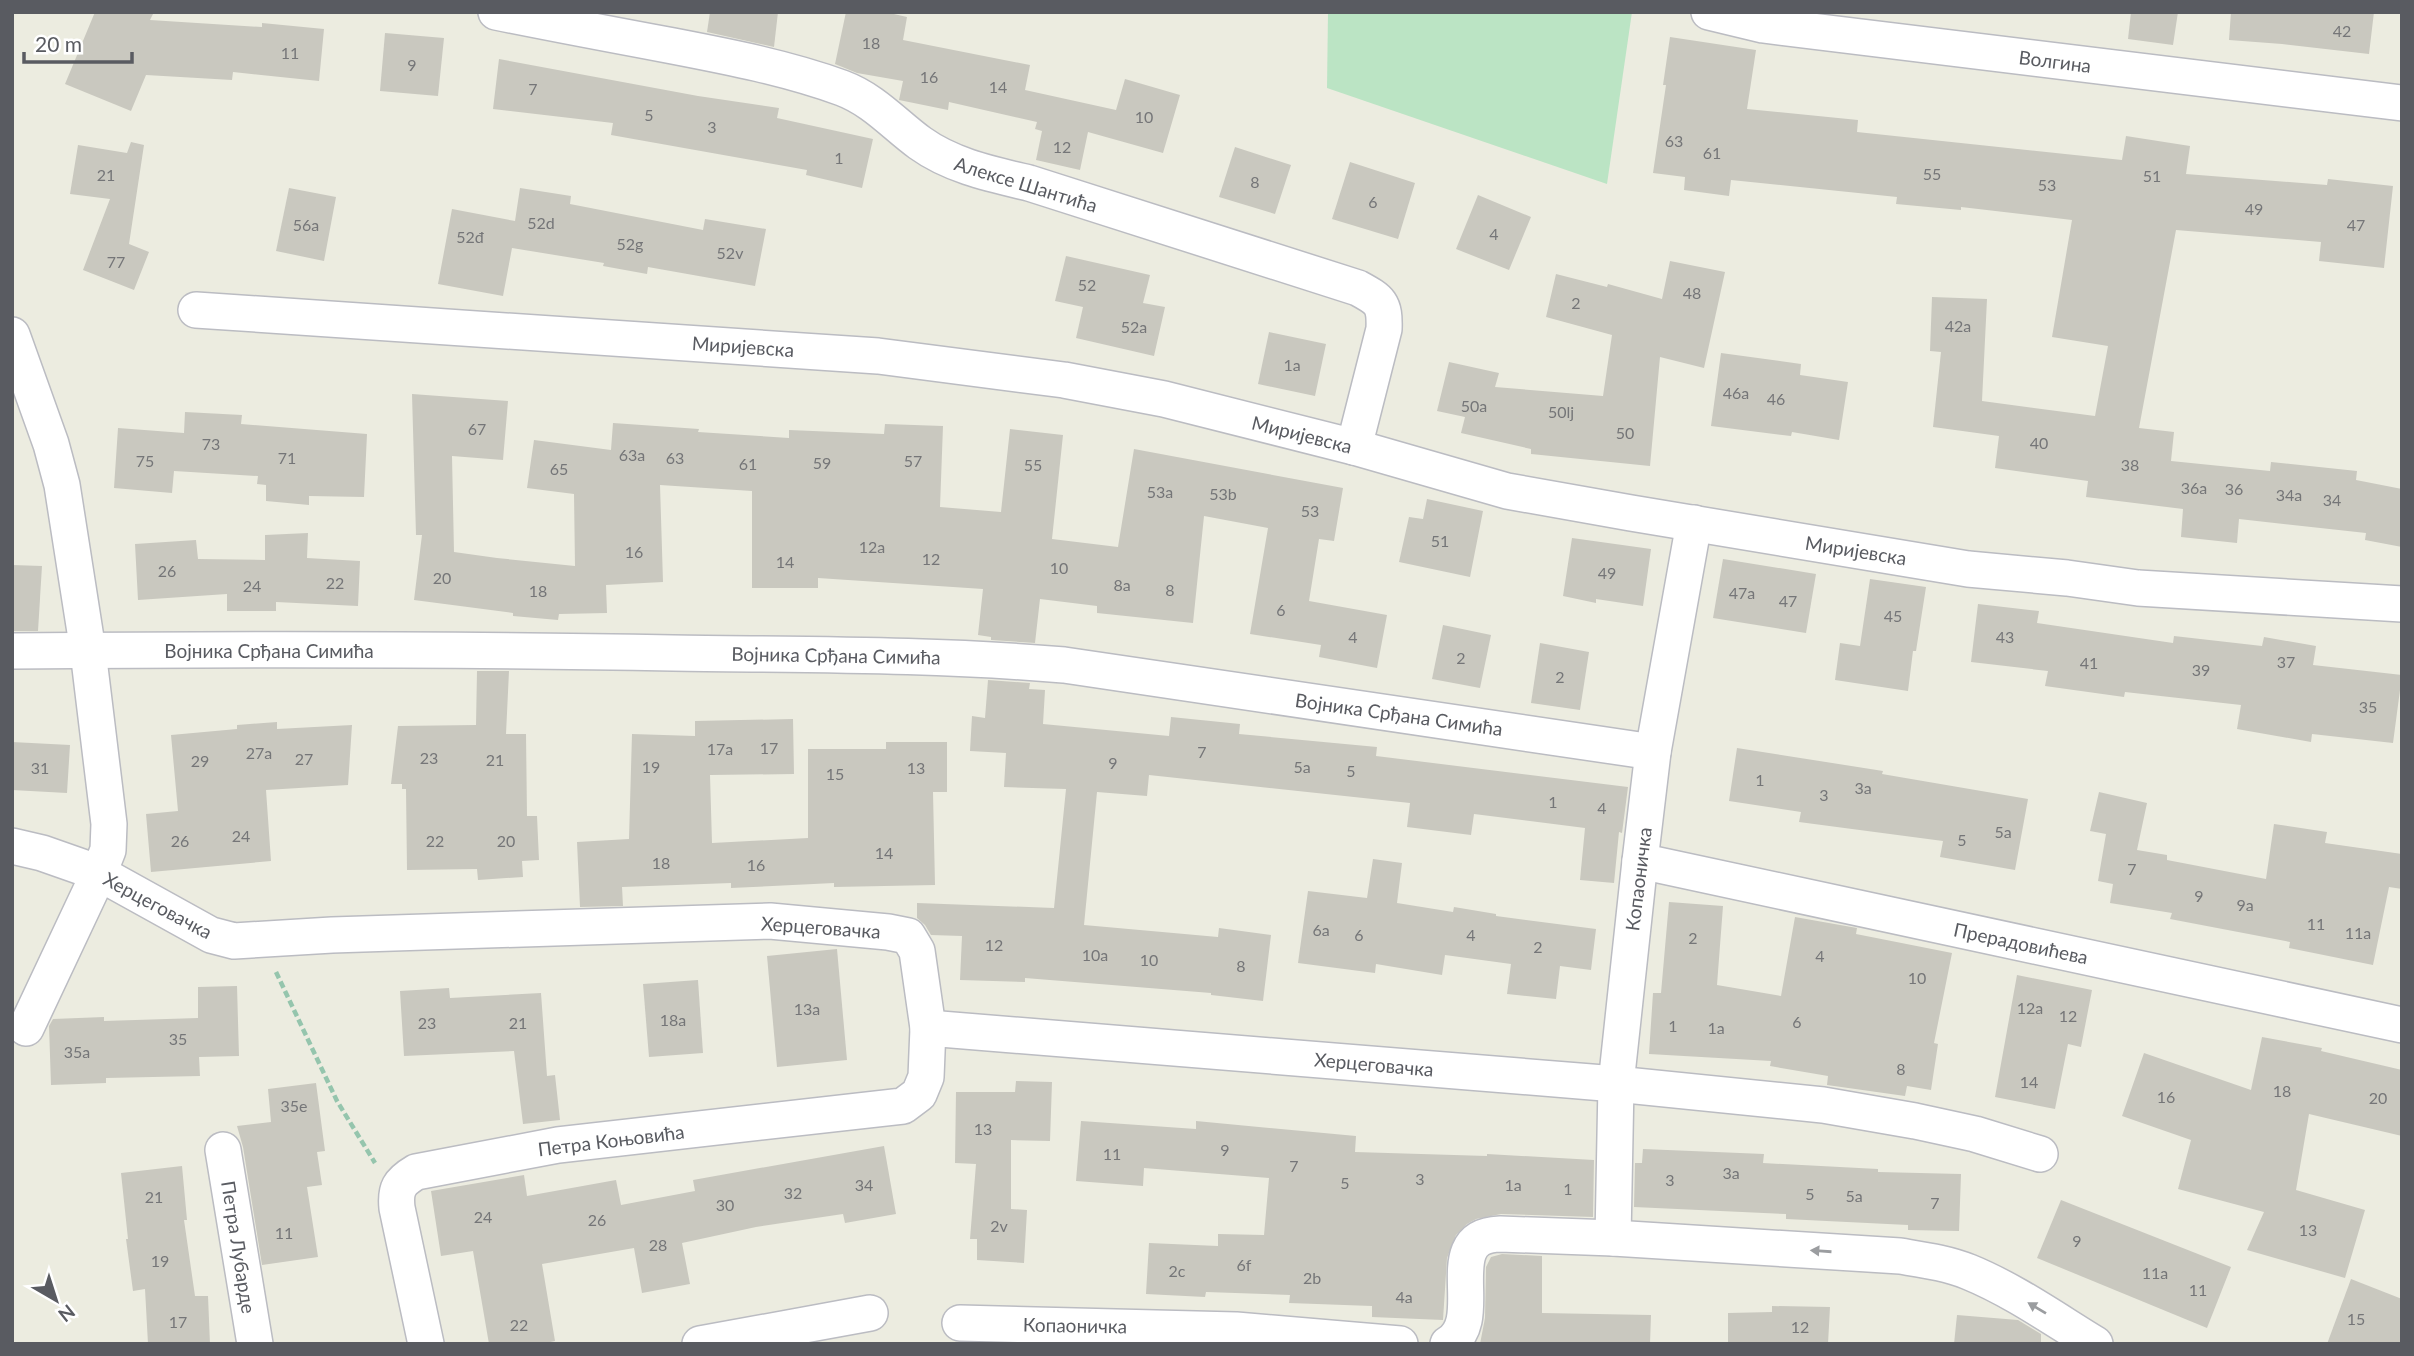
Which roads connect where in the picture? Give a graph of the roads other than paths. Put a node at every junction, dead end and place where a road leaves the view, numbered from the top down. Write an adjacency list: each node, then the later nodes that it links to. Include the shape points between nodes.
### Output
1 (496, 12): 6 (street, Алексе Шантића, via 805,75 873,103 920,143 973,170 1028,183 1358,288 1376,298 1385,316)
2 (1709, 12): 3 (street, Волгина, via 1763,26)
3 (2402, 103)
4 (196, 310): 6 (street, Миријевска, via 878,356 1152,396)
5 (12, 335): 9 (street, via 62,485)
6 (1354, 447): 7 (street, Миријевска, via 1507,491)
7 (1694, 523): 8 (street, Миријевска, via 1968,569 2138,588); 11 (street, Копаоничка)
8 (2402, 604)
9 (88, 650): 10 (street, Војника Срђана Симића); 11 (street, Војника Срђана Симића, via 973,657 1064,665); 14 (street, via 109,824 108,850)
10 (12, 651)
11 (1653, 752): 13 (street, Копаоничка)
12 (12, 846): 14 (street, Херцеговачка)
13 (1640, 861): 15 (street, Прерадовићева); 18 (street, Копаоничка)
14 (99, 873): 16 (street); 17 (street, Херцеговачка, via 211,935 233,941 770,921 888,932 908,936 917,951)
15 (2402, 1025)
16 (26, 1028)
17 (928, 1028): 18 (street, Херцеговачка); 25 (street, Петра Коњовића, via 926,1077 919,1094 903,1106 558,1145 416,1172 404,1179 397,1187 397,1208)
18 (1616, 1084): 20 (street, Херцеговачка, via 1823,1105 1915,1121); 21 (street, Копаоничка)
19 (223, 1150): 24 (street, Петра Лубарде)
20 (2040, 1154)
21 (1613, 1238): 28 (street, via 1500,1234 1476,1241 1465,1264 1465,1318 1455,1340); 29 (street, one-way to 21, via 2008,1291 1940,1262)
22 (870, 1313): 26 (street)
23 (960, 1323): 27 (street, Копаоничка, via 1236,1330)
24 (255, 1344)
25 (426, 1344)
26 (700, 1344)
27 (1400, 1344)
28 (1448, 1344)
29 (2095, 1344)

